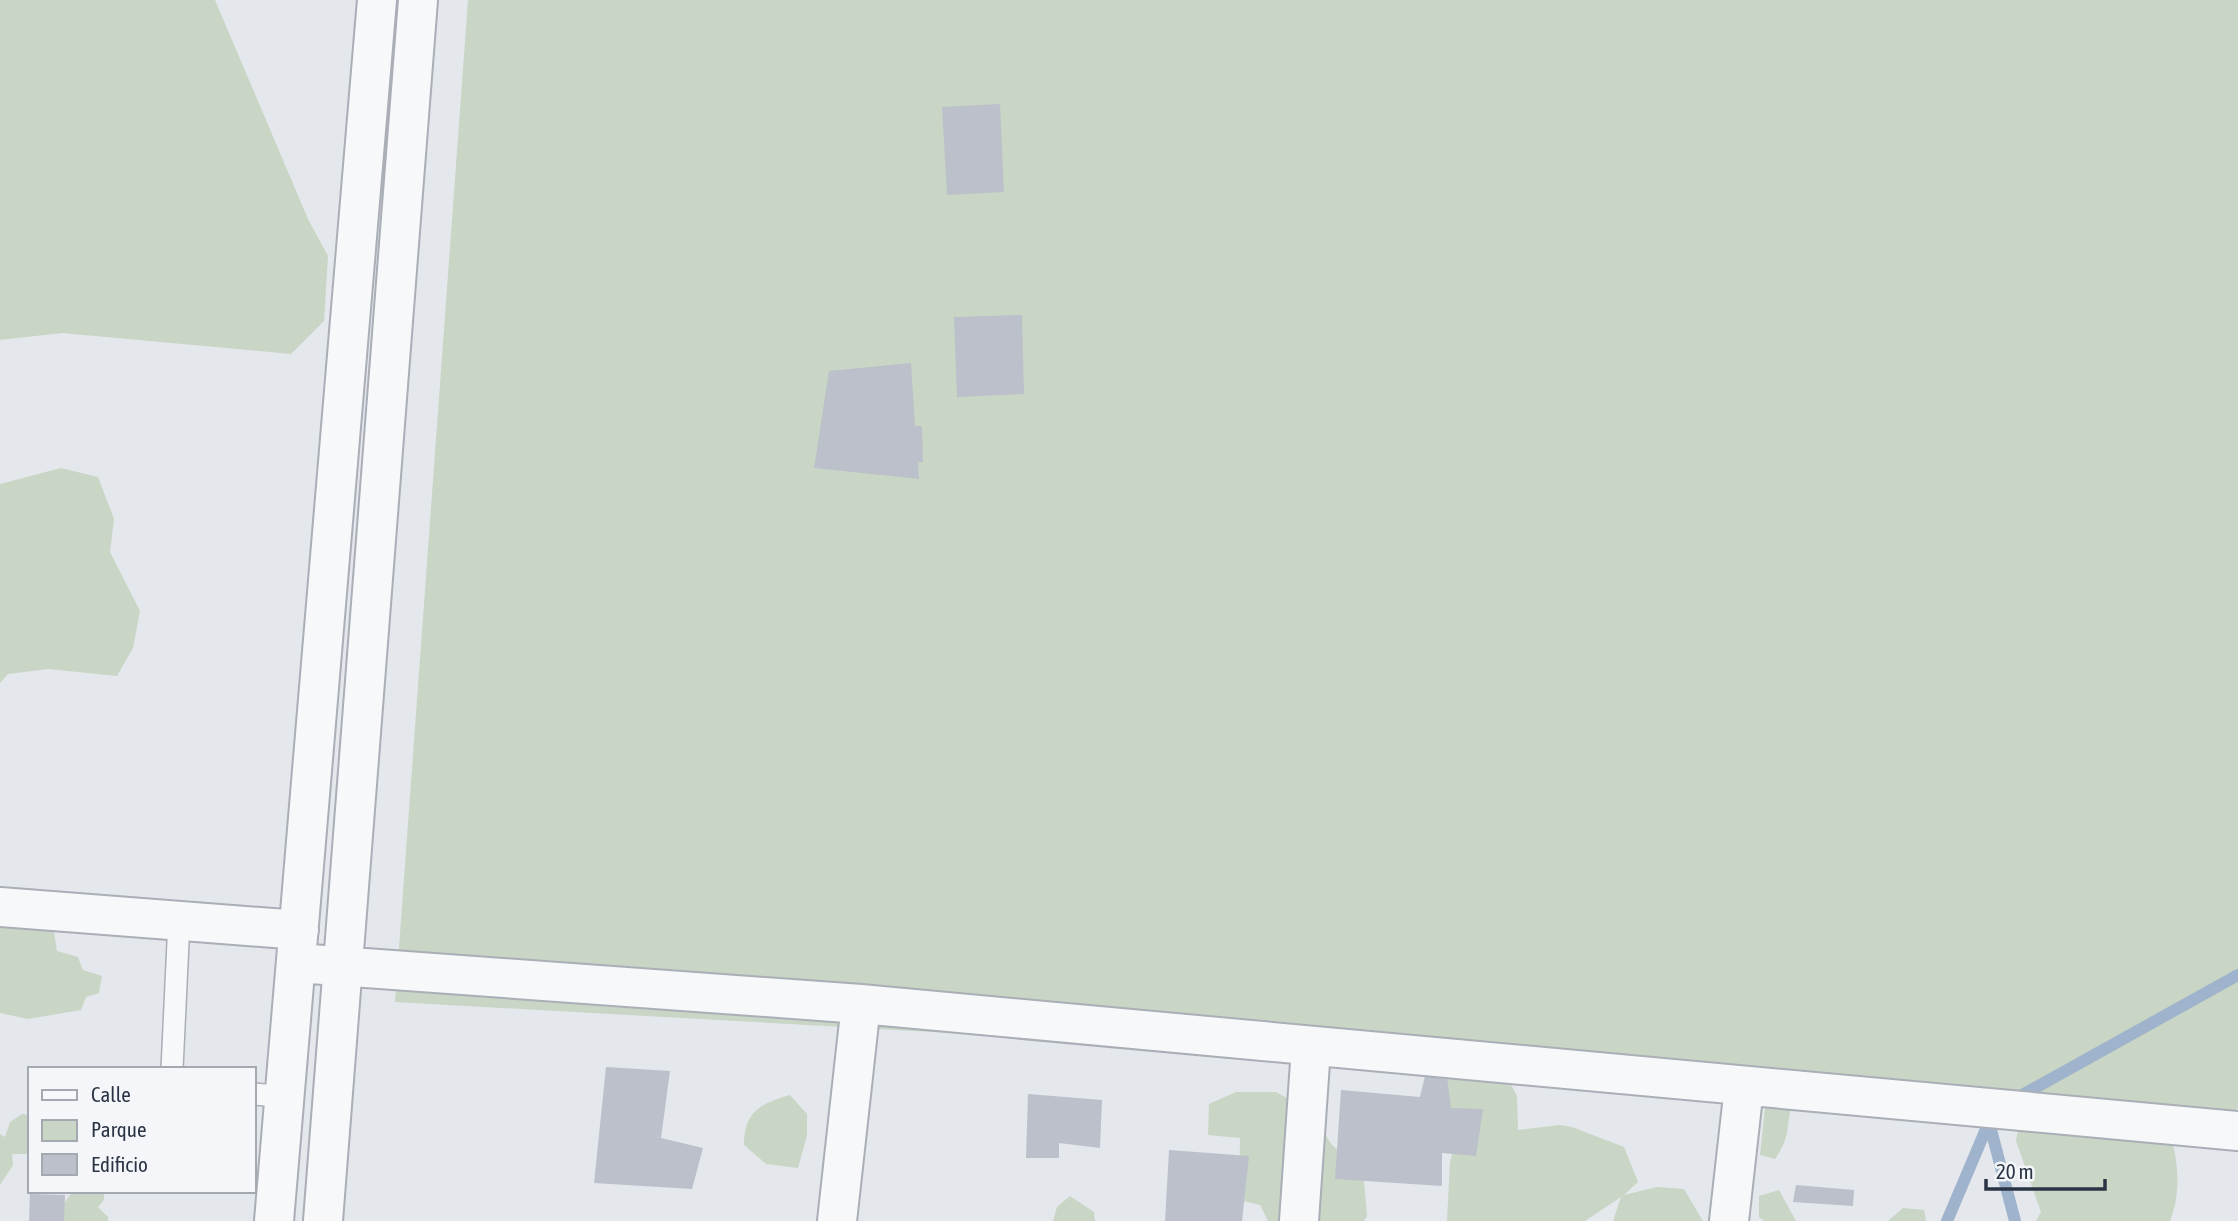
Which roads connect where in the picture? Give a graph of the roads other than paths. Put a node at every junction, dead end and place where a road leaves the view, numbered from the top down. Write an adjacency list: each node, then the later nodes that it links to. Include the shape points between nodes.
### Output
1 (377, 0): 5 (street)
2 (418, 0): 6 (street)
3 (0, 906): 4 (street)
4 (179, 921): 5 (street); 9 (lane)
5 (298, 946): 6 (street); 11 (street)
6 (343, 966): 7 (street); 14 (street)
7 (861, 1004): 8 (street); 15 (street)
8 (1311, 1048): 10 (street); 16 (street)
9 (172, 1067)
10 (1744, 1087): 12 (street); 17 (street)
11 (270, 1096): 13 (street)
12 (2238, 1131)
13 (274, 1221)
14 (323, 1221)
15 (837, 1221)
16 (1299, 1221)
17 (1729, 1221)

